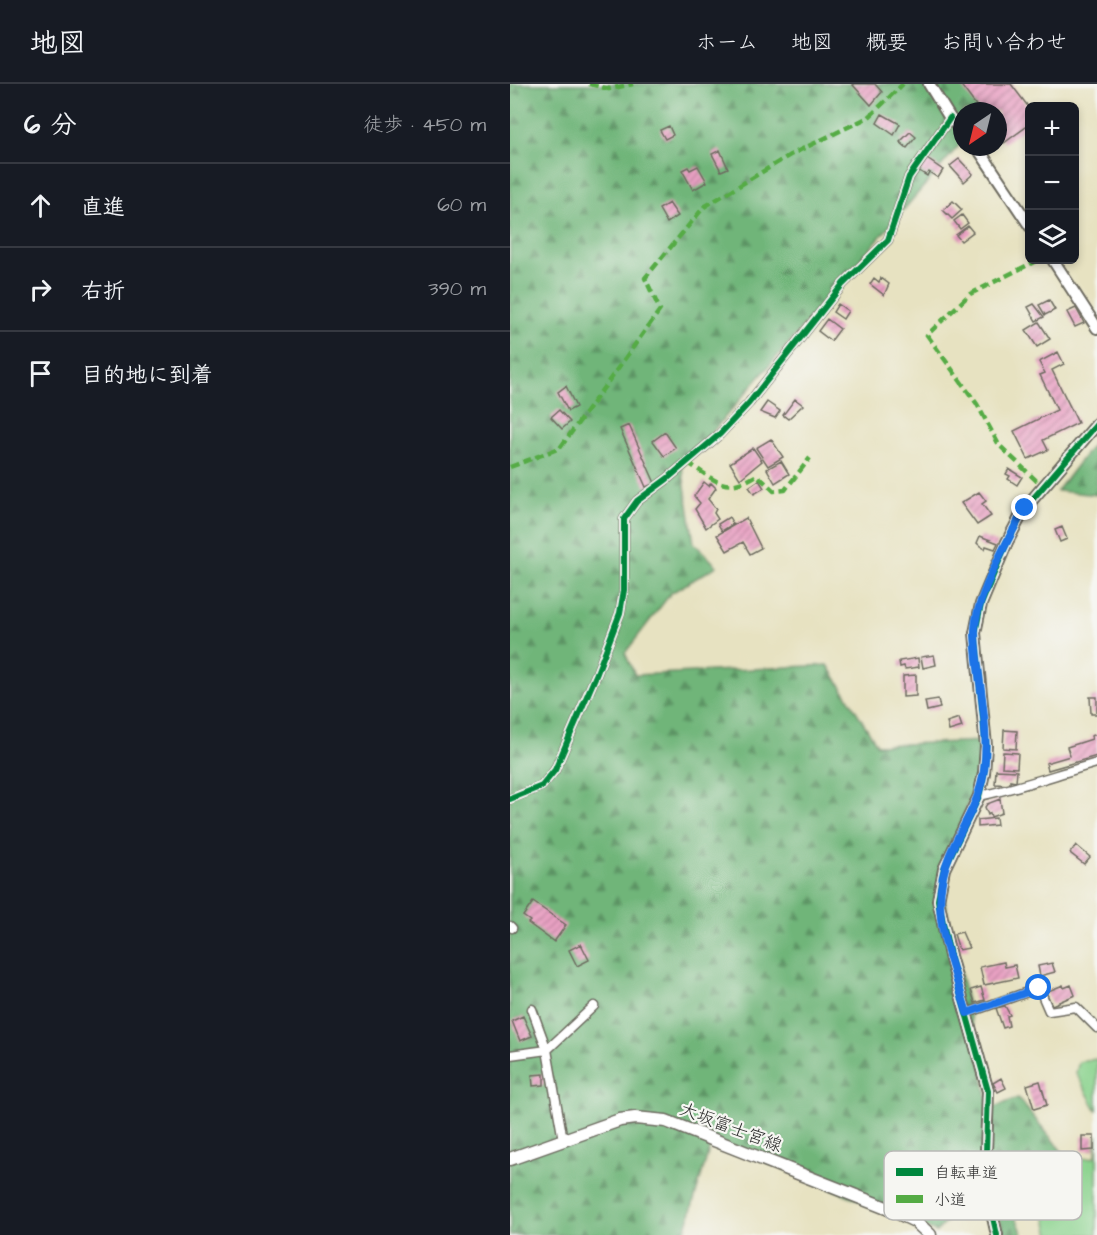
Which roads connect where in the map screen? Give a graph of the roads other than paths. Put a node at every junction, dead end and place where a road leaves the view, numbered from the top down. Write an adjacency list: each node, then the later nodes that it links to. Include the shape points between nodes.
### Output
1 (929, 84): 2 (street)
2 (950, 118): 3 (street); 11 (street, via 909,177 888,240 843,284 720,434 637,501 624,519 624,590 620,613 597,673 555,770 542,786)
3 (953, 121)
4 (983, 156): 5 (street)
5 (1025, 220)
6 (1056, 264): 7 (street)
7 (1097, 328)
8 (1097, 424): 10 (street, via 1025,508 1006,542 981,604 975,633 986,746)
9 (1097, 763): 10 (street, via 1017,789)
10 (979, 796): 14 (street, via 944,869 938,900)
11 (510, 799)
12 (594, 1006): 16 (street)
13 (532, 1009): 16 (street)
14 (967, 1013): 15 (street, via 1039,988 1049,1011 1076,1007); 19 (street, via 988,1091)
15 (1097, 1028)
16 (547, 1050): 17 (street); 18 (street)
17 (510, 1055)
18 (563, 1140): 20 (main road, 大坂富士宮線); 21 (main road, 大坂富士宮線, via 620,1120 666,1121)
19 (986, 1151)
20 (510, 1159)
21 (884, 1207)
22 (913, 1220): 24 (main road, 大坂富士宮線)
23 (994, 1220): 25 (street)
24 (930, 1235)
25 (997, 1235)

